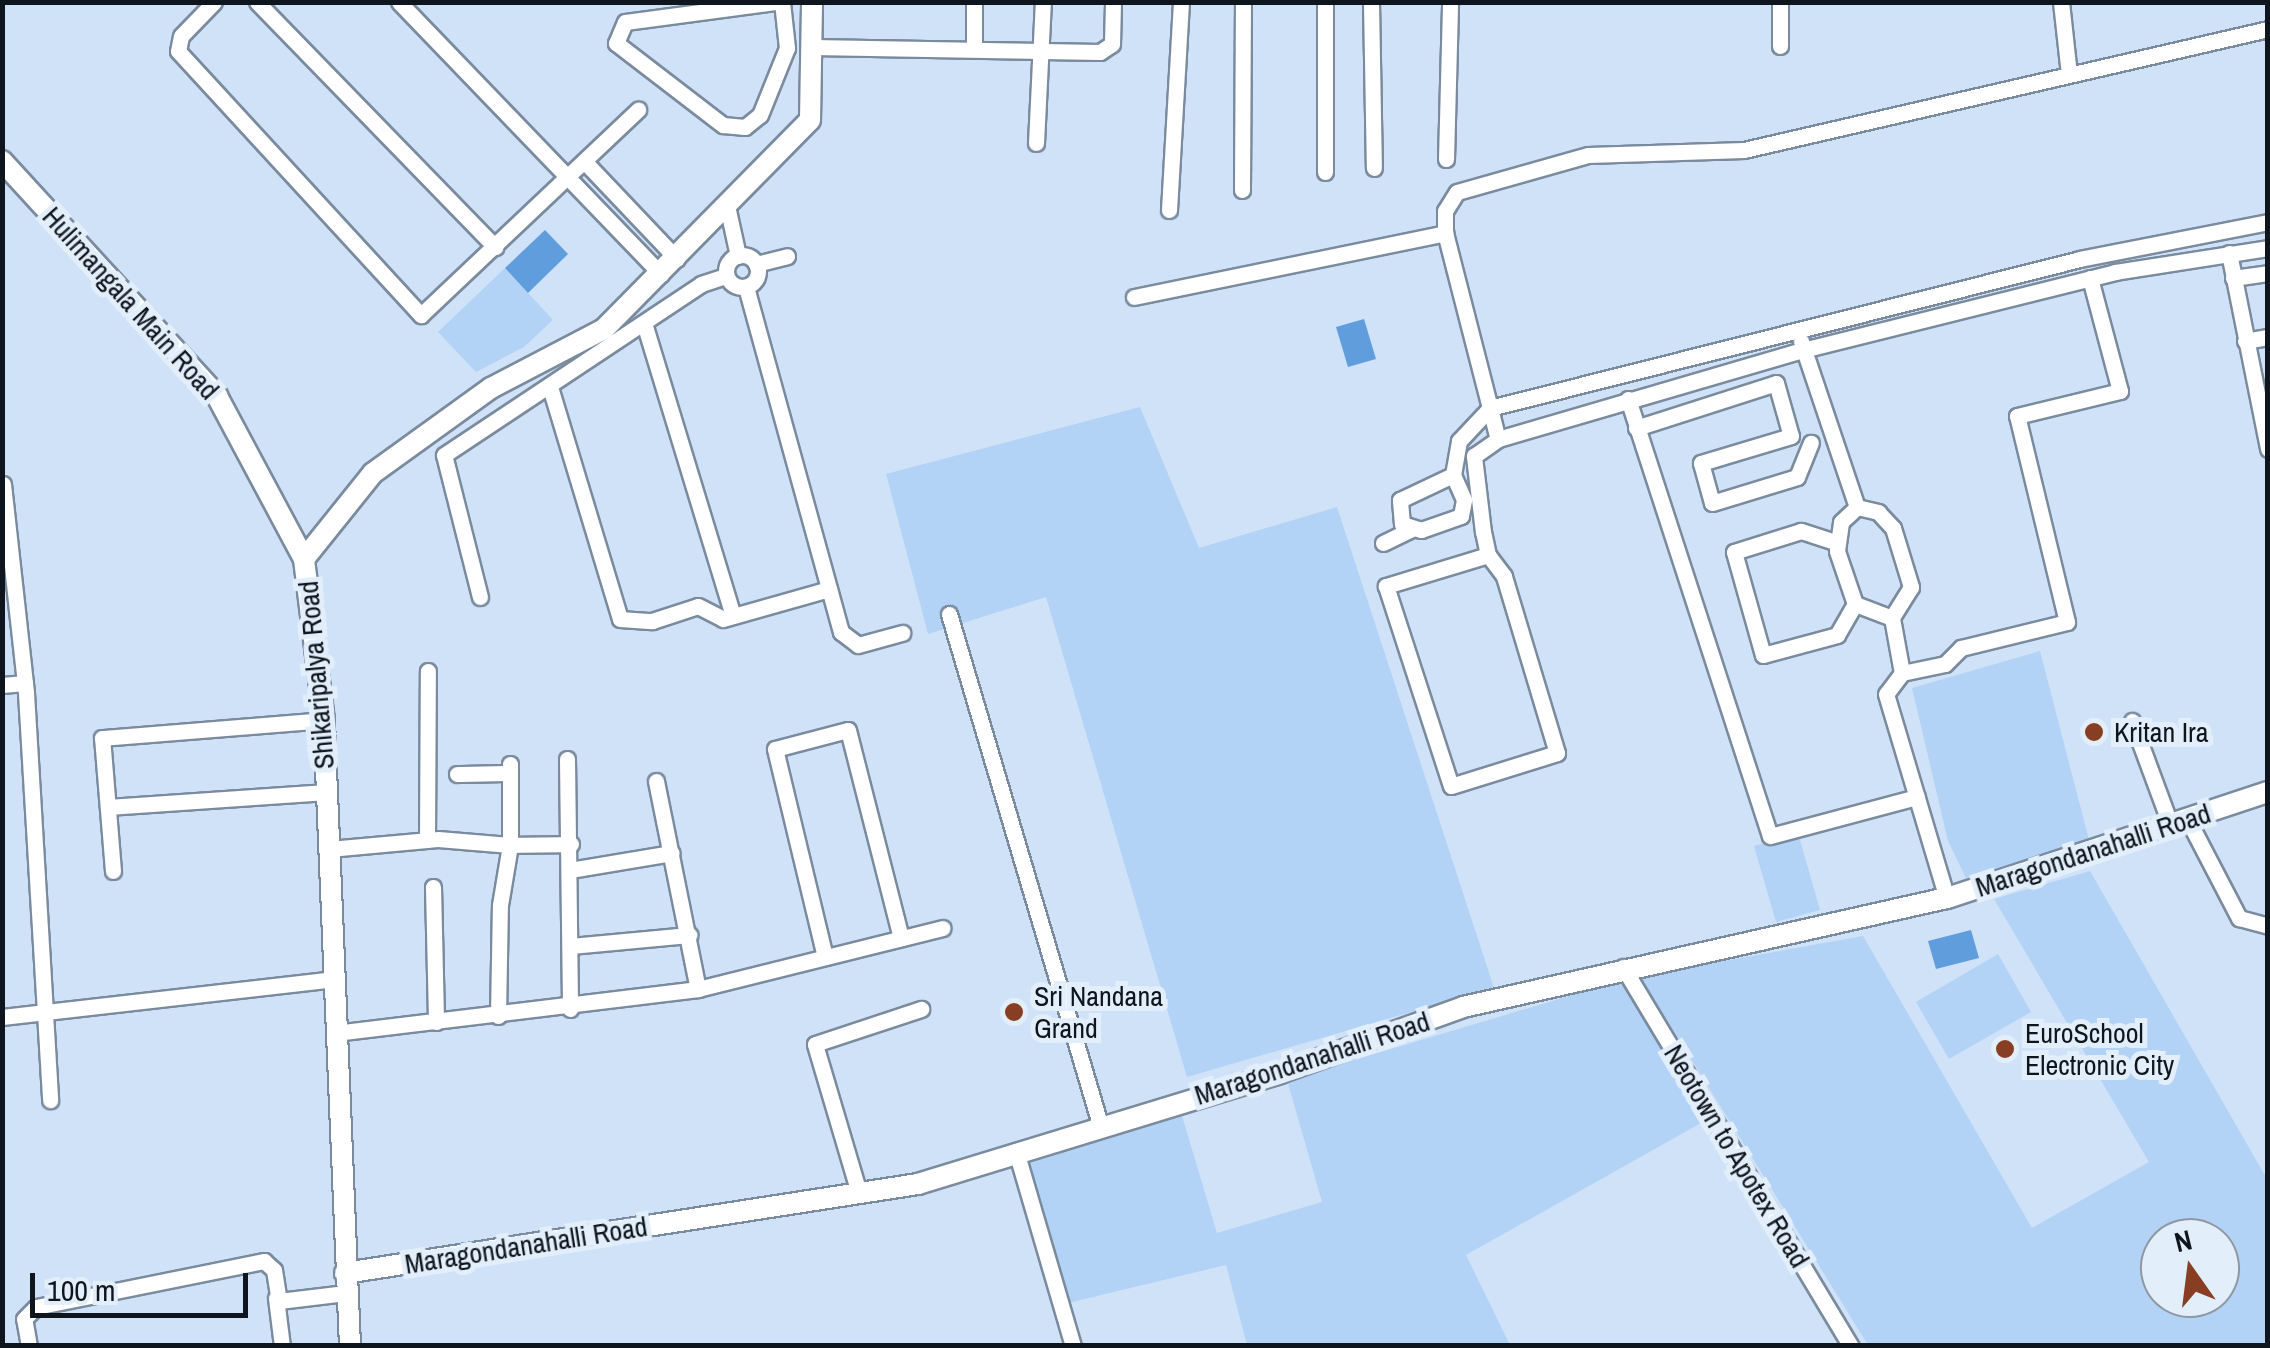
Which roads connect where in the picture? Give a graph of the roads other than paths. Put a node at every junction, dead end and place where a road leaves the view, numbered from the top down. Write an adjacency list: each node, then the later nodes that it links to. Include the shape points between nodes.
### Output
1 (214, 2): 35 (street, via 181,36 178,51 412,310 432,311)
2 (257, 2): 35 (street)
3 (399, 2): 29 (street)
4 (974, 2): 17 (street)
5 (1043, 2): 20 (street)
6 (1114, 2): 20 (street, via 1110,48)
7 (1180, 2): 32 (street)
8 (1243, 2): 30 (street)
9 (1325, 2): 28 (street)
10 (1372, 2): 27 (street)
11 (1450, 2): 24 (street)
12 (1780, 2): 18 (street)
13 (2061, 2): 21 (street)
14 (780, 4): 14 (street, via 625,22 616,43 722,125 744,127 760,116 788,48); 15 (street)
15 (812, 6): 19 (street, Shikaripalya Road)
16 (2268, 29): 21 (street)
17 (974, 46): 19 (street); 20 (street)
18 (1780, 46)
19 (812, 47): 31 (street, Shikaripalya Road, via 810,120)
20 (1042, 50): 23 (street)
21 (2069, 74): 34 (street, via 1744,150 1588,155 1457,192 1445,212)
22 (638, 110): 25 (street)
23 (1036, 143)
24 (1446, 159)
25 (584, 160): 29 (street); 40 (street)
26 (2, 161): 72 (street, Hulimangala Main Road, via 217,396)
27 (1374, 168)
28 (1325, 172)
29 (565, 174): 35 (street); 43 (street)
30 (1242, 190)
31 (728, 210): 38 (street); 40 (street, Shikaripalya Road)
32 (1168, 210)
33 (2268, 222): 50 (street)
34 (1444, 233): 48 (street); 56 (street)
35 (495, 247)
36 (2268, 248): 37 (street)
37 (2229, 253): 44 (street); 46 (street)
38 (738, 256): 41 (street); 45 (street)
39 (787, 256): 41 (street)
40 (678, 259): 43 (street, Shikaripalya Road)
41 (756, 264): 47 (street, via 758,275)
42 (2268, 272): 44 (street)
43 (661, 274): 58 (street, Shikaripalya Road, via 604,329 491,388)
44 (2233, 274): 52 (street)
45 (726, 276): 47 (street); 49 (street)
46 (2090, 278): 53 (street); 81 (street, via 2120,392 2016,416 2067,622 1962,648 1945,664)
47 (746, 287): 73 (street)
48 (1134, 297)
49 (644, 322): 54 (street); 77 (street)
50 (1797, 328): 53 (street); 56 (street)
51 (2268, 338): 52 (street)
52 (2246, 341): 63 (street)
53 (1804, 350): 55 (street); 60 (street)
54 (550, 387): 64 (street); 77 (street, via 617,615 652,621 698,606 716,618)
55 (1628, 400): 57 (street); 61 (street)
56 (1490, 408): 61 (street); 65 (street, via 1459,441)
57 (1636, 428): 59 (street, via 1776,383); 91 (street, via 1770,836)
58 (426, 432): 64 (street); 72 (street, Shikaripalya Road, via 373,473)
59 (1791, 436): 62 (street); 62 (street, via 1702,464 1712,503 1796,477)
60 (1835, 437): 62 (street); 67 (street)
61 (1498, 439): 71 (street, via 1474,456)
62 (1811, 443)
63 (2268, 449)
64 (444, 455): 74 (street)
65 (1452, 475): 68 (street, via 1400,500 1398,514); 68 (street, via 1464,500 1461,516)
66 (4, 484): 82 (street)
67 (1857, 507): 69 (street, via 1841,522); 78 (street, via 1886,519 1898,544 1911,587)
68 (1412, 529): 70 (street)
69 (1835, 542): 75 (street); 75 (street, via 1800,531 1734,552 1764,655 1838,634)
70 (1383, 543)
71 (1488, 555): 71 (street, via 1504,576 1556,752 1451,786 1386,586)
72 (304, 559): 84 (street, Shikaripalya Road)
73 (830, 589): 77 (street); 79 (street, via 848,641 858,645)
74 (480, 596)
75 (1856, 604): 78 (street)
76 (949, 614): 120 (street)
77 (733, 616)
78 (1892, 618): 81 (street)
79 (902, 633)
80 (428, 672): 94 (street)
81 (1902, 673): 91 (street, via 1886,694)
82 (25, 682): 83 (street); 114 (street)
83 (2, 685)
84 (324, 720): 89 (street, Shikaripalya Road); 92 (street, via 102,738)
85 (2132, 722): 93 (street)
86 (567, 760): 95 (street)
87 (457, 774): 96 (street, via 510,769)
88 (656, 781): 98 (street)
89 (326, 792): 92 (street); 97 (street, Shikaripalya Road)
90 (2268, 792): 93 (street, Maragondanahalli Road)
91 (1916, 797): 102 (street)
92 (108, 807): 100 (street)
93 (2179, 821): 102 (street, Maragondanahalli Road); 103 (street, via 2240,918)
94 (427, 840): 96 (street); 97 (street)
95 (570, 844): 96 (street); 99 (street)
96 (510, 845): 115 (street, via 500,905)
97 (328, 850): 110 (street, Shikaripalya Road)
98 (672, 853): 99 (street); 105 (street)
99 (570, 870): 107 (street)
100 (113, 871)
101 (433, 887): 117 (street)
102 (1946, 898): 109 (street, Maragondanahalli Road)
103 (2268, 926)
104 (944, 928): 106 (street)
105 (689, 935): 107 (street); 111 (street)
106 (901, 938): 108 (street); 108 (street, via 848,730 775,749)
107 (570, 946): 112 (street)
108 (825, 957): 111 (street)
109 (1623, 967): 120 (street, Maragondanahalli Road, via 1462,1006 1280,1073); 129 (street, Neotown to Apotex Road)
110 (333, 979): 114 (street); 118 (street, Shikaripalya Road)
111 (698, 989): 112 (street)
112 (570, 1008): 115 (street)
113 (921, 1009): 122 (street, via 815,1044)
114 (42, 1013): 116 (street); 119 (street)
115 (498, 1016): 117 (street)
116 (2, 1017)
117 (436, 1022): 118 (street)
118 (336, 1033): 123 (street, Shikaripalya Road)
119 (50, 1100)
120 (1100, 1124): 121 (street, Maragondanahalli Road)
121 (1016, 1152): 122 (street, Maragondanahalli Road, via 918,1184); 128 (street)
122 (859, 1193): 123 (street, Maragondanahalli Road)
123 (346, 1283): 124 (street); 127 (street, Shikaripalya Road)
124 (276, 1298): 125 (street, via 274,1270 264,1262 36,1307 24,1319); 126 (street)
125 (29, 1346)
126 (282, 1346)
127 (350, 1346)
128 (1073, 1346)
129 (1851, 1346)

